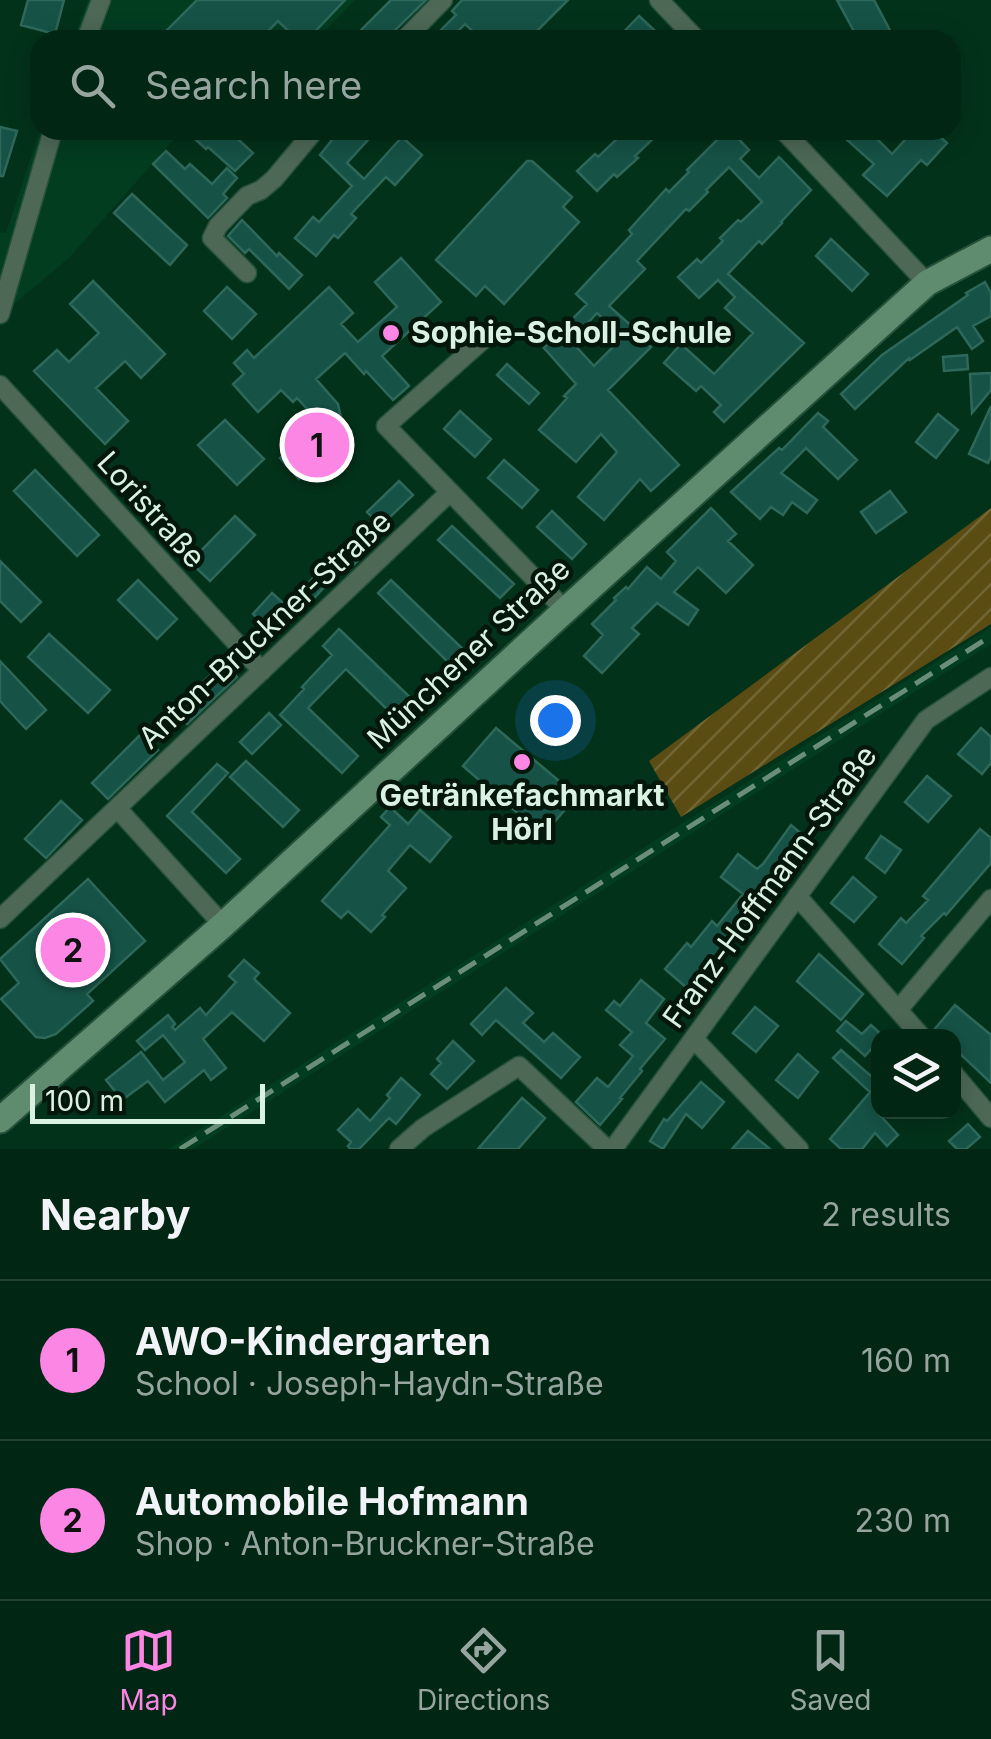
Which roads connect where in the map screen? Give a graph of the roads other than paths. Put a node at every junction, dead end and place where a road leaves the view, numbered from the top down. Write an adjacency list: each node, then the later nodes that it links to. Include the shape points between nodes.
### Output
1 (101, 0): 4 (street)
2 (443, 0): 5 (street)
3 (659, 0): 6 (street)
4 (90, 30)
5 (414, 30)
6 (688, 30)
7 (49, 140): 13 (street)
8 (307, 140): 11 (street, via 212,238)
9 (792, 140): 12 (street)
10 (991, 249): 12 (main road, Münchener Straße)
11 (247, 272)
12 (928, 283): 17 (main road, Münchener Straße)
13 (0, 314)
14 (485, 338): 16 (street, via 386,426)
15 (0, 385): 18 (street, Loristraße)
16 (450, 492): 17 (street); 18 (street, Anton-Bruckner-Straße)
17 (565, 610): 24 (main road, Münchener Straße)
18 (262, 671): 20 (street, Anton-Bruckner-Straße)
19 (991, 677): 21 (street, Franz-Hoffmann-Straße, via 926,720)
20 (117, 808): 23 (street, Anton-Bruckner-Straße); 24 (street)
21 (797, 896): 25 (street); 27 (street, Franz-Hoffmann-Straße)
22 (991, 899): 25 (street)
23 (0, 919)
24 (222, 925): 30 (main road, Münchener Straße)
25 (898, 1010): 26 (street)
26 (915, 1029)
27 (694, 1039): 32 (street, Franz-Hoffmann-Straße); 33 (street)
28 (961, 1082): 29 (street)
29 (991, 1118)
30 (0, 1120)
31 (398, 1149): 32 (street, via 519,1066)
32 (610, 1149)
33 (799, 1149)

